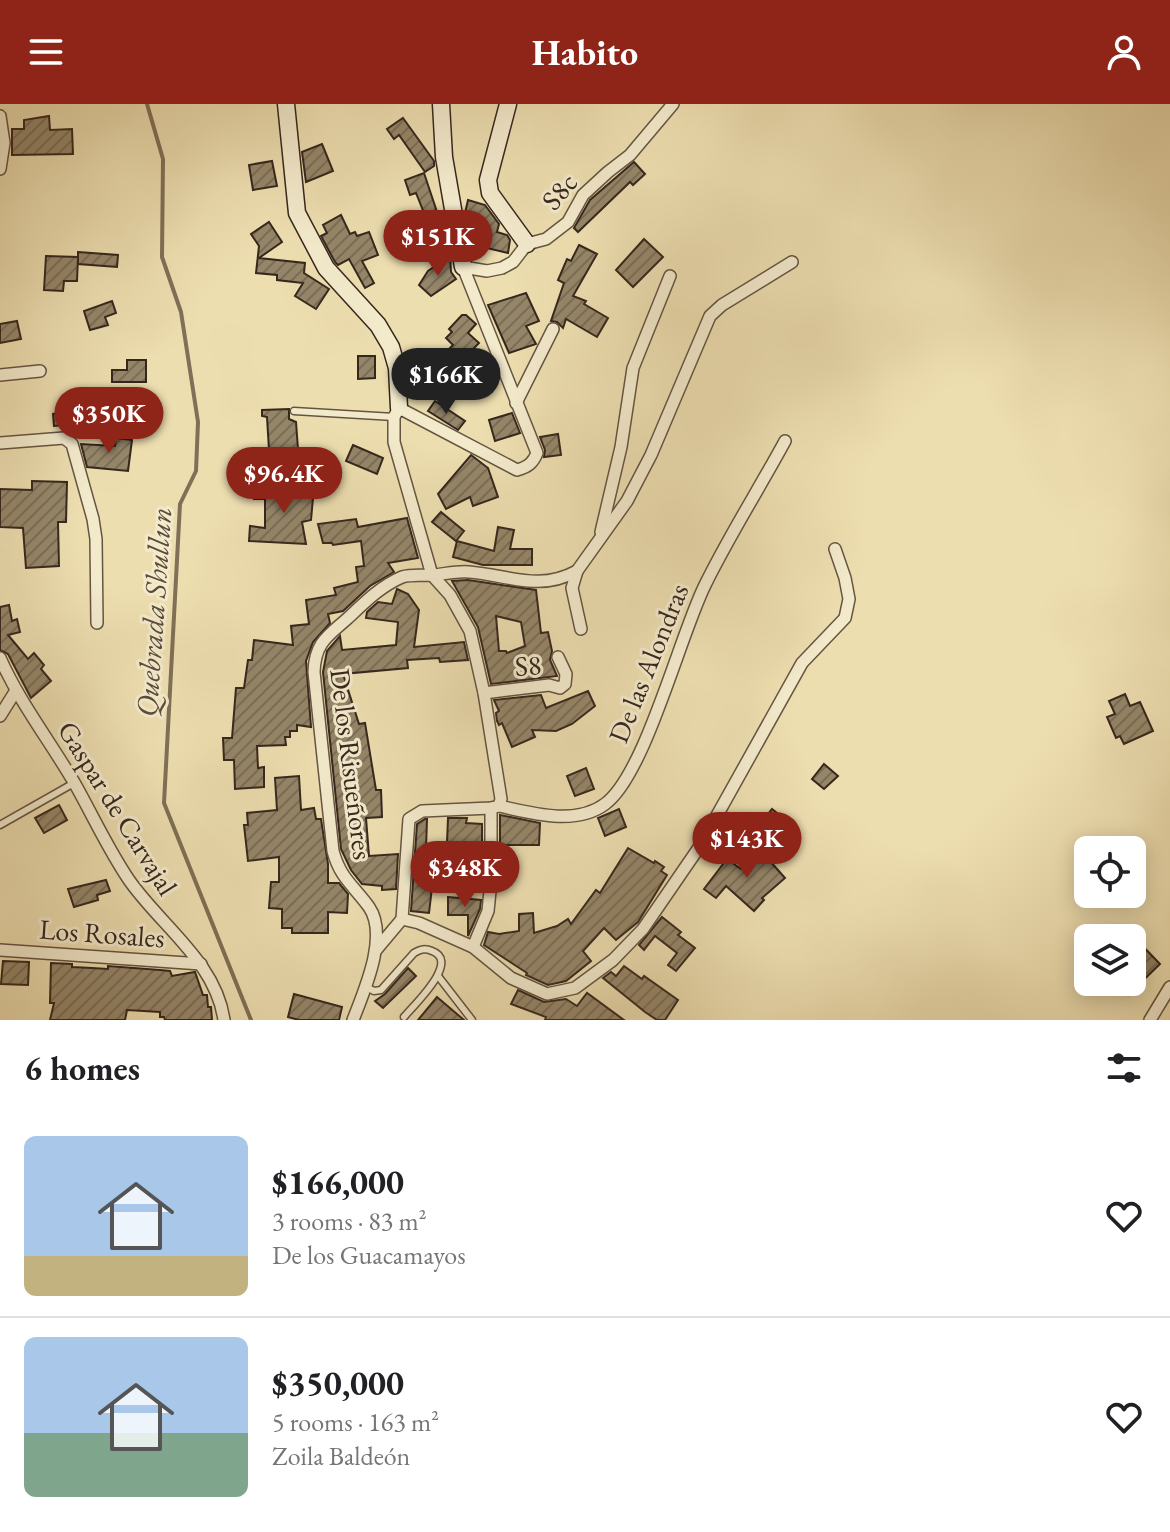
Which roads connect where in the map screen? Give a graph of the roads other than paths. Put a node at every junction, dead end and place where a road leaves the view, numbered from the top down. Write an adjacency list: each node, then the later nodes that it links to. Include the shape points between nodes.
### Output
1 (286, 104): 16 (street, via 297,213 326,268 391,347 397,368)
2 (441, 104): 9 (street, via 444,157)
3 (508, 104): 7 (street, via 488,180 490,193)
4 (673, 104): 7 (street, S8c, via 630,155 583,195 568,222 546,239)
5 (0, 116): 6 (street)
6 (0, 169)
7 (527, 244): 9 (street, S8c, via 502,268)
8 (792, 262): 19 (street, via 710,316 651,455)
9 (463, 267): 14 (street)
10 (670, 276): 19 (street, via 633,368)
11 (553, 329): 14 (street)
12 (40, 371): 13 (street)
13 (0, 375)
14 (516, 403): 16 (street, via 537,453 527,467 517,470)
15 (294, 411): 16 (lane)
16 (397, 412): 22 (street, via 394,442)
17 (785, 441): 31 (street, De las Alondras, via 706,583 645,742 614,795 577,815)
18 (0, 443): 23 (street, via 64,438 72,444 95,529)
19 (599, 541): 21 (street)
20 (835, 549): 34 (street, via 849,599 845,618 802,663 700,846 643,929 613,960 567,992 547,994 511,978)
21 (577, 571): 22 (street, De los Risueñores, via 546,581 474,572); 24 (street, via 572,588)
22 (432, 575): 28 (street, via 470,631); 36 (street, De los Risueñores, via 406,576 386,585 318,646 314,656 333,851 344,879 373,914)
23 (97, 623)
24 (581, 629)
25 (558, 657): 28 (street, S8, via 566,674 560,688)
26 (0, 658): 27 (street, Gaspar de Carvajal)
27 (15, 692): 29 (street); 30 (street, Gaspar de Carvajal)
28 (484, 693): 31 (street, via 501,799)
29 (0, 716)
30 (74, 783): 32 (lane); 37 (street, Gaspar de Carvajal, via 132,884)
31 (495, 807): 33 (street, De las Alondras, via 422,811 409,819); 34 (street, via 488,911)
32 (0, 825)
33 (402, 919): 34 (street); 36 (street)
34 (473, 947)
35 (0, 950): 37 (street, Los Rosales)
36 (376, 950): 39 (street, De los Risueñores)
37 (201, 964): 42 (street, Gaspar de Carvajal)
38 (438, 976): 39 (lane, via 443,961 439,954 420,950 381,990); 41 (lane); 44 (lane)
39 (366, 987): 43 (street, De los Risueñores)
40 (1170, 987): 45 (street)
41 (404, 1017)
42 (224, 1020)
43 (353, 1020)
44 (472, 1020)
45 (1150, 1020)

